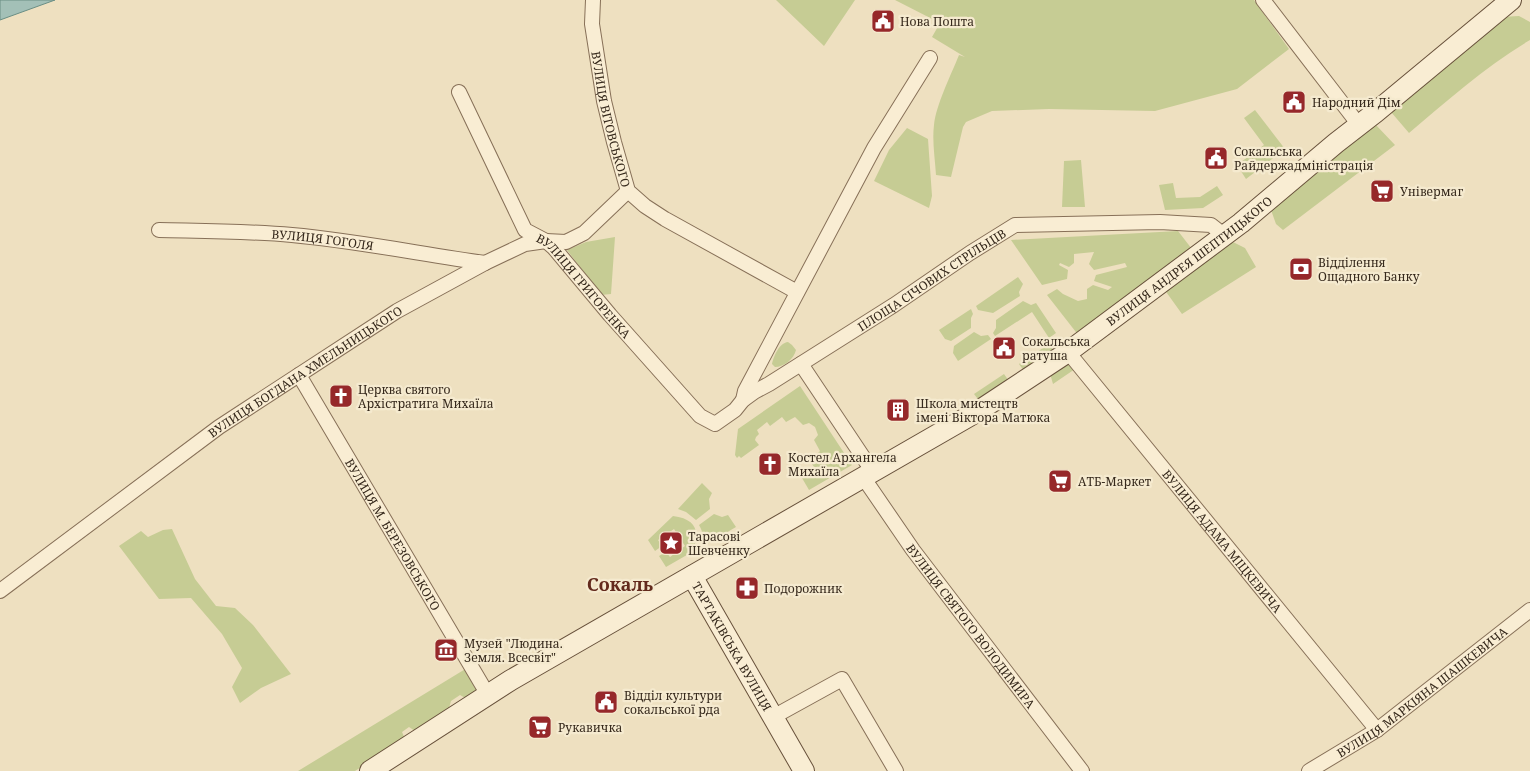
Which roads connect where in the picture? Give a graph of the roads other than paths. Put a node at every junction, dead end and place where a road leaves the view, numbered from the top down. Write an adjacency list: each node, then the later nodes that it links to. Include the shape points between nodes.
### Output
1 (593, 0): 7 (street, ВУЛИЦЯ ВІТОВСЬКОГО, via 592,24 604,102)
2 (1263, 0): 6 (street)
3 (1511, 0): 6 (street, ВУЛИЦЯ АНДРЕЯ ШЕПТИЦЬКОГО)
4 (930, 58): 12 (street, ПЛОЩА СІЧОВИХ СТРІЛЬЦІВ, via 874,148)
5 (459, 92): 10 (street, ВУЛИЦЯ ГРИГОРЕНКА, via 525,230)
6 (1358, 125): 9 (street, ВУЛИЦЯ АНДРЕЯ ШЕПТИЦЬКОГО)
7 (628, 191): 10 (street, ВУЛИЦЯ БОГДАНА ХМЕЛЬНИЦЬКОГО, via 584,233 566,242); 12 (street, ВУЛИЦЯ ВІТОВСЬКОГО, via 665,219)
8 (159, 230): 11 (street, ВУЛИЦЯ ГОГОЛЯ, via 291,235 371,244)
9 (1225, 236): 13 (street, ВУЛИЦЯ АНДРЕЯ ШЕПТИЦЬКОГО); 14 (street, ПЛОЩА СІЧОВИХ СТРІЛЬЦІВ, via 1211,225 1177,223 1015,225)
10 (546, 241): 11 (street, ВУЛИЦЯ БОГДАНА ХМЕЛЬНИЦЬКОГО, via 526,244); 17 (street, ВУЛИЦЯ ГРИГОРЕНКА)
11 (485, 263): 15 (street, ВУЛИЦЯ БОГДАНА ХМЕЛЬНИЦЬКОГО, via 397,311)
12 (797, 292): 16 (street, ПЛОЩА СІЧОВИХ СТРІЛЬЦІВ)
13 (1068, 352): 18 (street, ВУЛИЦЯ АНДРЕЯ ШЕПТИЦЬКОГО, via 980,410); 24 (street, ВУЛИЦЯ АДАМА МІЦКЕВИЧА)
14 (801, 364): 16 (street, ПЛОЩА СІЧОВИХ СТРІЛЬЦІВ); 18 (street, ВУЛИЦЯ СВЯТОГО ВОЛОДИМИРА)
15 (299, 375): 20 (street, ВУЛИЦЯ БОГДАНА ХМЕЛЬНИЦЬКОГО, via 219,427); 22 (street, ВУЛИЦЯ М. БЕРЕЗОВСЬКОГО)
16 (743, 400): 17 (street, ПЛОЩА СІЧОВИХ СТРІЛЬЦІВ, via 715,424)
17 (700, 416)
18 (868, 474): 19 (street, ВУЛИЦЯ АНДРЕЯ ШЕПТИЦЬКОГО); 28 (street, ВУЛИЦЯ СВЯТОГО ВОЛОДИМИРА, via 913,550)
19 (692, 576): 22 (street, ВУЛИЦЯ АНДРЕЯ ШЕПТИЦЬКОГО); 23 (street, ТАРТАКІВСЬКА ВУЛИЦЯ)
20 (0, 591)
21 (1530, 610): 24 (street, ВУЛИЦЯ МАРКІЯНА ШАШКЕВИЧА)
22 (488, 695): 25 (street, ВУЛИЦЯ АНДРЕЯ ШЕПТИЦЬКОГО)
23 (774, 717): 26 (street, ТАРТАКІВСЬКА ВУЛИЦЯ); 27 (street, ТАРТАКІВСЬКА ВУЛИЦЯ, via 842,678)
24 (1377, 730): 29 (street, ВУЛИЦЯ МАРКІЯНА ШАШКЕВИЧА)
25 (370, 771)
26 (804, 771)
27 (896, 771)
28 (1082, 771)
29 (1309, 771)

